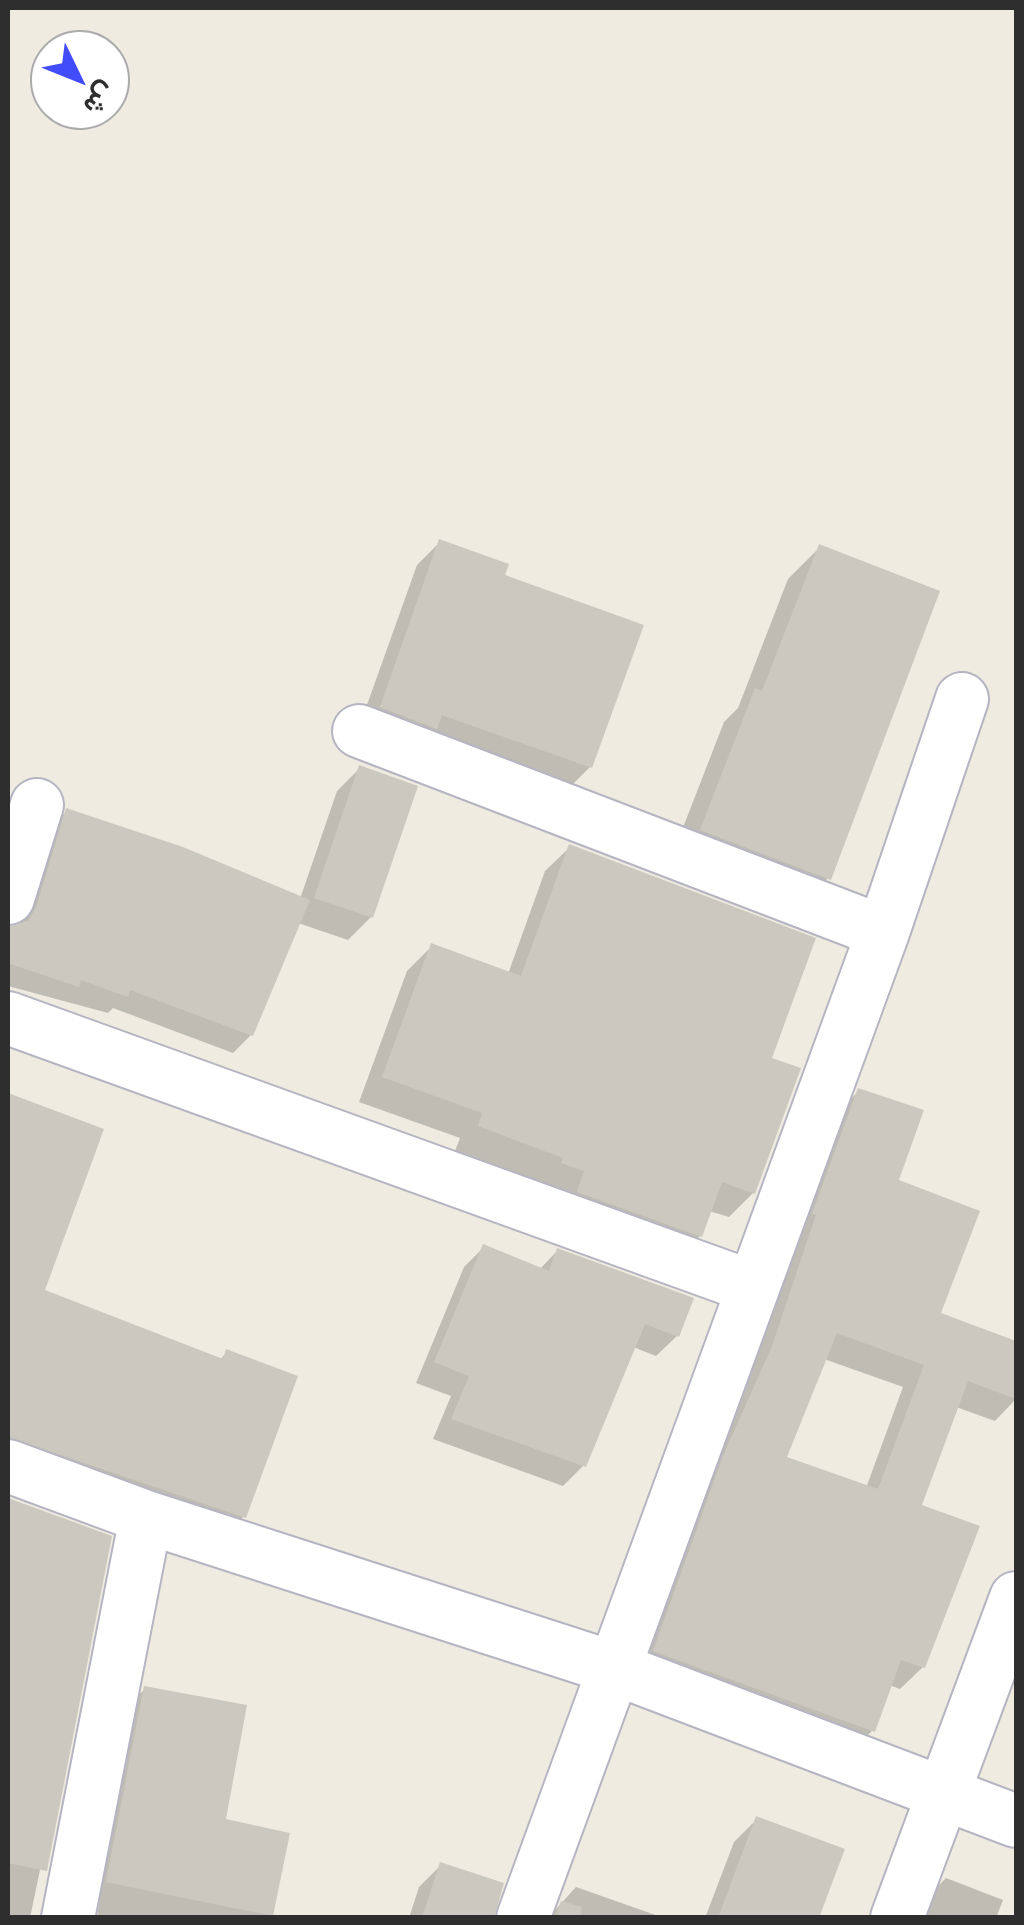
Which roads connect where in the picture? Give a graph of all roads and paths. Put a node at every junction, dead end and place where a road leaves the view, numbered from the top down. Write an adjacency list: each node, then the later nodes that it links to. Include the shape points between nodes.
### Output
1 (962, 699): 5 (street)
2 (360, 732): 5 (street)
3 (37, 805): 4 (street)
4 (8, 898)
5 (884, 932): 7 (street)
6 (8, 1018): 7 (street)
7 (752, 1287): 11 (street)
8 (8, 1466): 9 (street)
9 (146, 1517): 11 (street); 14 (street)
10 (1016, 1598): 12 (street)
11 (611, 1667): 12 (street); 15 (street)
12 (944, 1792): 13 (street); 16 (street)
13 (1016, 1822)
14 (68, 1918)
15 (523, 1918)
16 (898, 1918)

